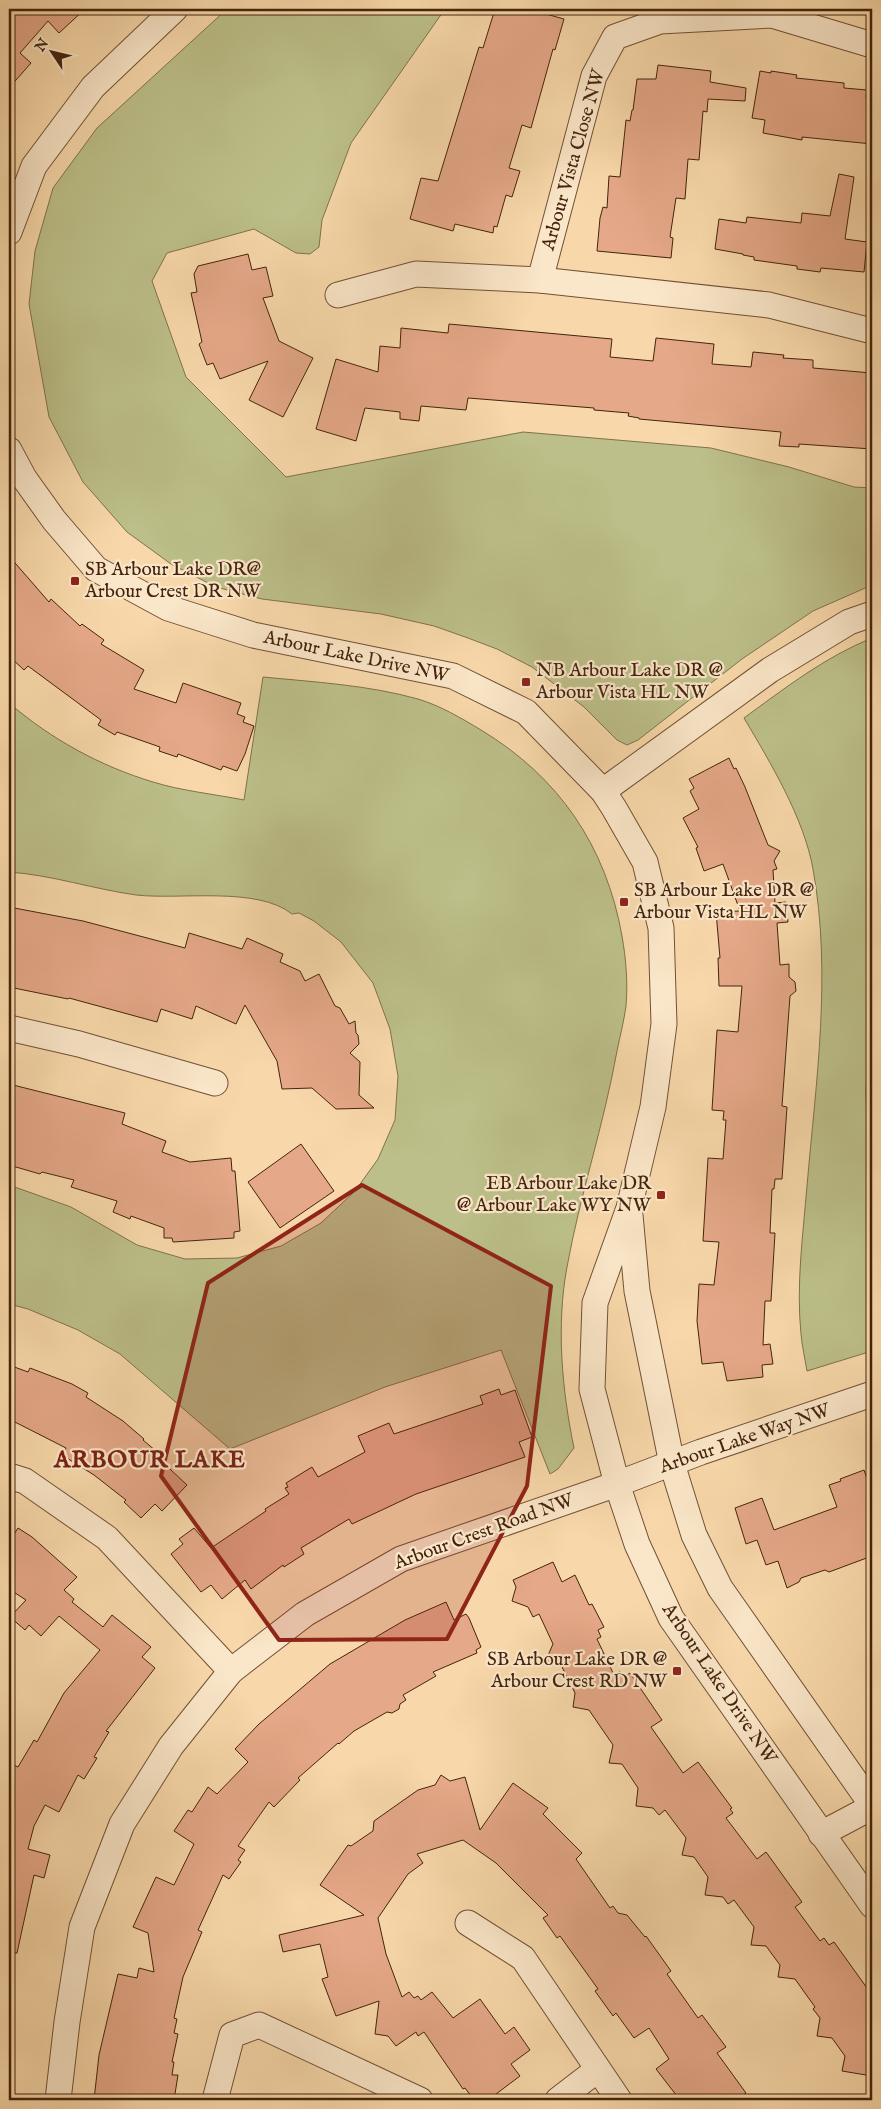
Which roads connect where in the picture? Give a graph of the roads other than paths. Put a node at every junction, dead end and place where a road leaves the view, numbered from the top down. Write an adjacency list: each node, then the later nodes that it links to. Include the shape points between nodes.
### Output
1 (175, 9): 3 (street, via 93,87 34,166)
2 (872, 45): 4 (street, Arbour Vista Close NW, via 772,15 660,21 615,38 594,76)
3 (9, 232)
4 (540, 280): 5 (street, via 416,274); 6 (street, via 769,305)
5 (338, 295)
6 (872, 331)
7 (9, 452): 9 (street, Arbour Lake Drive NW, via 54,520 96,569 168,608 253,635 453,676 526,712)
8 (872, 614): 9 (street, via 849,622 770,670)
9 (603, 791): 12 (street, Arbour Lake Drive NW, via 645,862 661,928 664,1024 652,1107)
10 (9, 1028): 11 (street, via 79,1044)
11 (215, 1083)
12 (629, 1208): 14 (street, Arbour Lake Drive NW, via 637,1291); 16 (street, Arbour Lake Drive NW, via 595,1302 592,1389)
13 (872, 1394): 14 (street, Arbour Lake Way NW)
14 (672, 1464): 16 (street, Arbour Lake Way NW); 18 (street, Arbour Lake Drive NW, via 694,1536 720,1588)
15 (9, 1476): 17 (street, via 25,1481 108,1538)
16 (617, 1484): 17 (street, Arbour Crest Road NW, via 401,1559 305,1614); 19 (street, Arbour Lake Drive NW, via 637,1544 671,1618)
17 (231, 1671): 23 (street, Arbour Crest Road NW, via 171,1746 122,1824 82,1928)
18 (872, 1806): 19 (street, Arbour Lake Drive NW)
19 (821, 1834): 20 (street, Arbour Lake Drive NW)
20 (872, 1905)
21 (468, 1923): 22 (street, via 522,1958)
22 (597, 2070): 26 (street); 27 (street)
23 (58, 2100)
24 (215, 2100): 25 (street, via 232,2035 259,2026)
25 (420, 2100)
26 (558, 2100)
27 (620, 2100)

